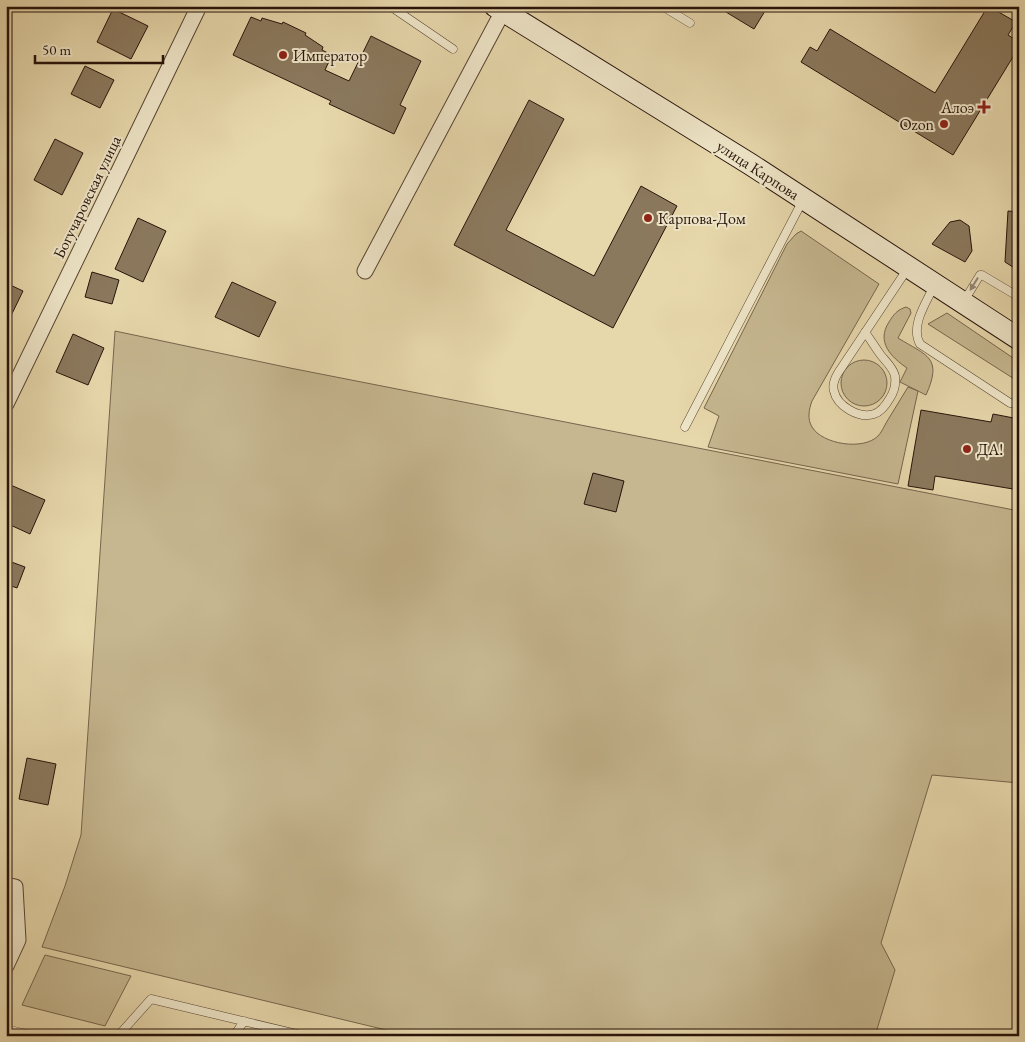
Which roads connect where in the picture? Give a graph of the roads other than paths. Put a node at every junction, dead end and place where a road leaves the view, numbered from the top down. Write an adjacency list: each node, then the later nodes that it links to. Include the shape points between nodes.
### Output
1 (199, 6): 15 (street, Богучаровская улица)
2 (390, 6): 6 (lane)
3 (662, 6): 5 (lane)
4 (499, 9): 7 (main road, улица Карпова); 9 (street)
5 (690, 23)
6 (453, 49)
7 (803, 199): 8 (main road, улица Карпова); 17 (lane)
8 (908, 268): 10 (main road, улица Карпова); 13 (lane)
9 (365, 271)
10 (934, 284): 12 (main road, улица Карпова); 16 (lane, via 917,326 920,344 1010,403)
11 (1019, 297): 12 (lane, one-way to 12, via 980,275)
12 (963, 302): 14 (main road, улица Карпова)
13 (865, 332): 13 (lane, via 838,373 833,389 846,407 871,415 886,404 895,382 892,369)
14 (1019, 339)
15 (6, 404)
16 (1019, 404)
17 (685, 427)
18 (10, 886): 19 (street, via 18,940)
19 (6, 966)
20 (244, 1021): 23 (lane, via 151,999); 24 (lane); 25 (lane)
21 (6, 1029): 22 (lane)
22 (35, 1036)
23 (118, 1036)
24 (234, 1036)
25 (305, 1036)

